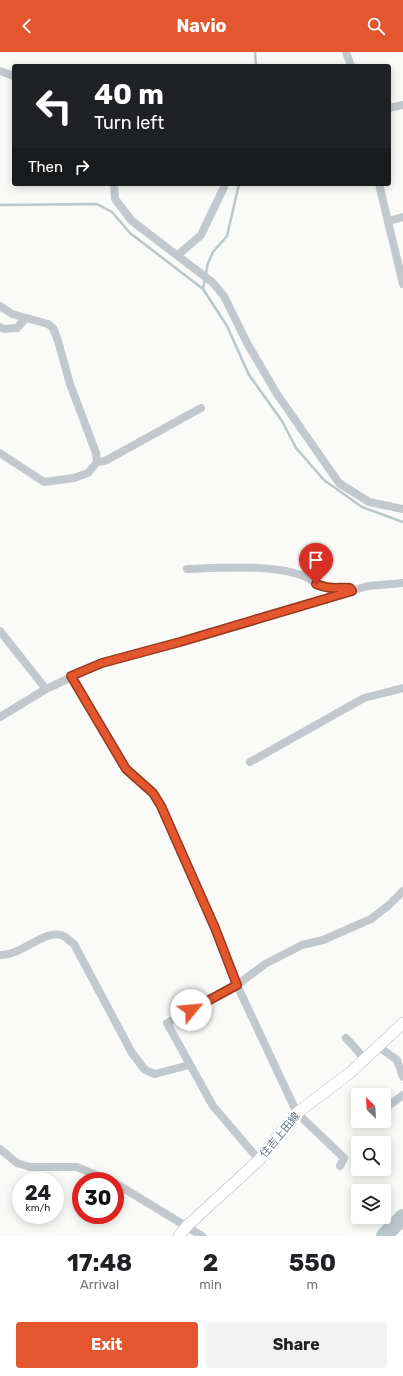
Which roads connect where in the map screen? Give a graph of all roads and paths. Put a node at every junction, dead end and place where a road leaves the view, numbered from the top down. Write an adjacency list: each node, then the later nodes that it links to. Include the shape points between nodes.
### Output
1 (346, 52): 2 (street)
2 (350, 64)
3 (0, 71): 4 (street)
4 (12, 75)
5 (403, 105): 6 (street)
6 (391, 108)
7 (114, 186): 12 (street, via 115,199 132,221)
8 (379, 186): 11 (street)
9 (224, 187): 12 (street, via 201,235)
10 (403, 217): 11 (street)
11 (388, 221): 13 (street)
12 (178, 256): 20 (street, via 212,282 224,296 277,394 339,483 369,502)
13 (403, 284)
14 (0, 306): 15 (street)
15 (25, 319): 16 (street, via 17,328); 19 (street, via 48,324 53,328)
16 (0, 327)
17 (201, 408): 19 (street, via 105,461)
18 (0, 453): 19 (street, via 44,482 74,478 88,473)
19 (97, 462)
20 (403, 509)
21 (187, 569): 23 (street, via 235,567 276,570 302,575 326,588 350,588)
22 (403, 583): 23 (street, via 368,586)
23 (352, 591): 25 (street, via 102,663)
24 (0, 631): 27 (street)
25 (71, 676): 27 (street); 32 (street, via 126,769 153,793 161,806 215,928)
26 (403, 688): 29 (street, via 364,698)
27 (46, 689): 28 (street)
28 (0, 717)
29 (250, 762)
30 (403, 890): 32 (street, via 371,919 323,940 302,945 265,964)
31 (0, 954): 37 (street, via 14,954 51,935 62,935 74,944 132,1053 145,1070 155,1074)
32 (237, 985): 37 (street, via 167,1023); 41 (street)
33 (403, 1023): 35 (main road, 住吉上田線)
34 (346, 1038): 36 (street)
35 (379, 1047): 36 (main road, 住吉上田線); 38 (street, via 397,1060)
36 (365, 1059): 41 (main road, 住吉上田線)
37 (189, 1064): 43 (street, via 213,1106)
38 (403, 1077)
39 (403, 1095): 40 (street)
40 (391, 1104)
41 (297, 1113): 43 (main road, 住吉上田線); 44 (street, via 344,1158)
42 (0, 1149): 45 (street, via 17,1163 24,1165 53,1168 77,1166)
43 (259, 1160): 47 (main road, 住吉上田線)
44 (340, 1166)
45 (90, 1172)
46 (124, 1188): 47 (street)
47 (187, 1226): 48 (main road, 住吉上田線); 49 (street)
48 (179, 1236)
49 (202, 1236)

